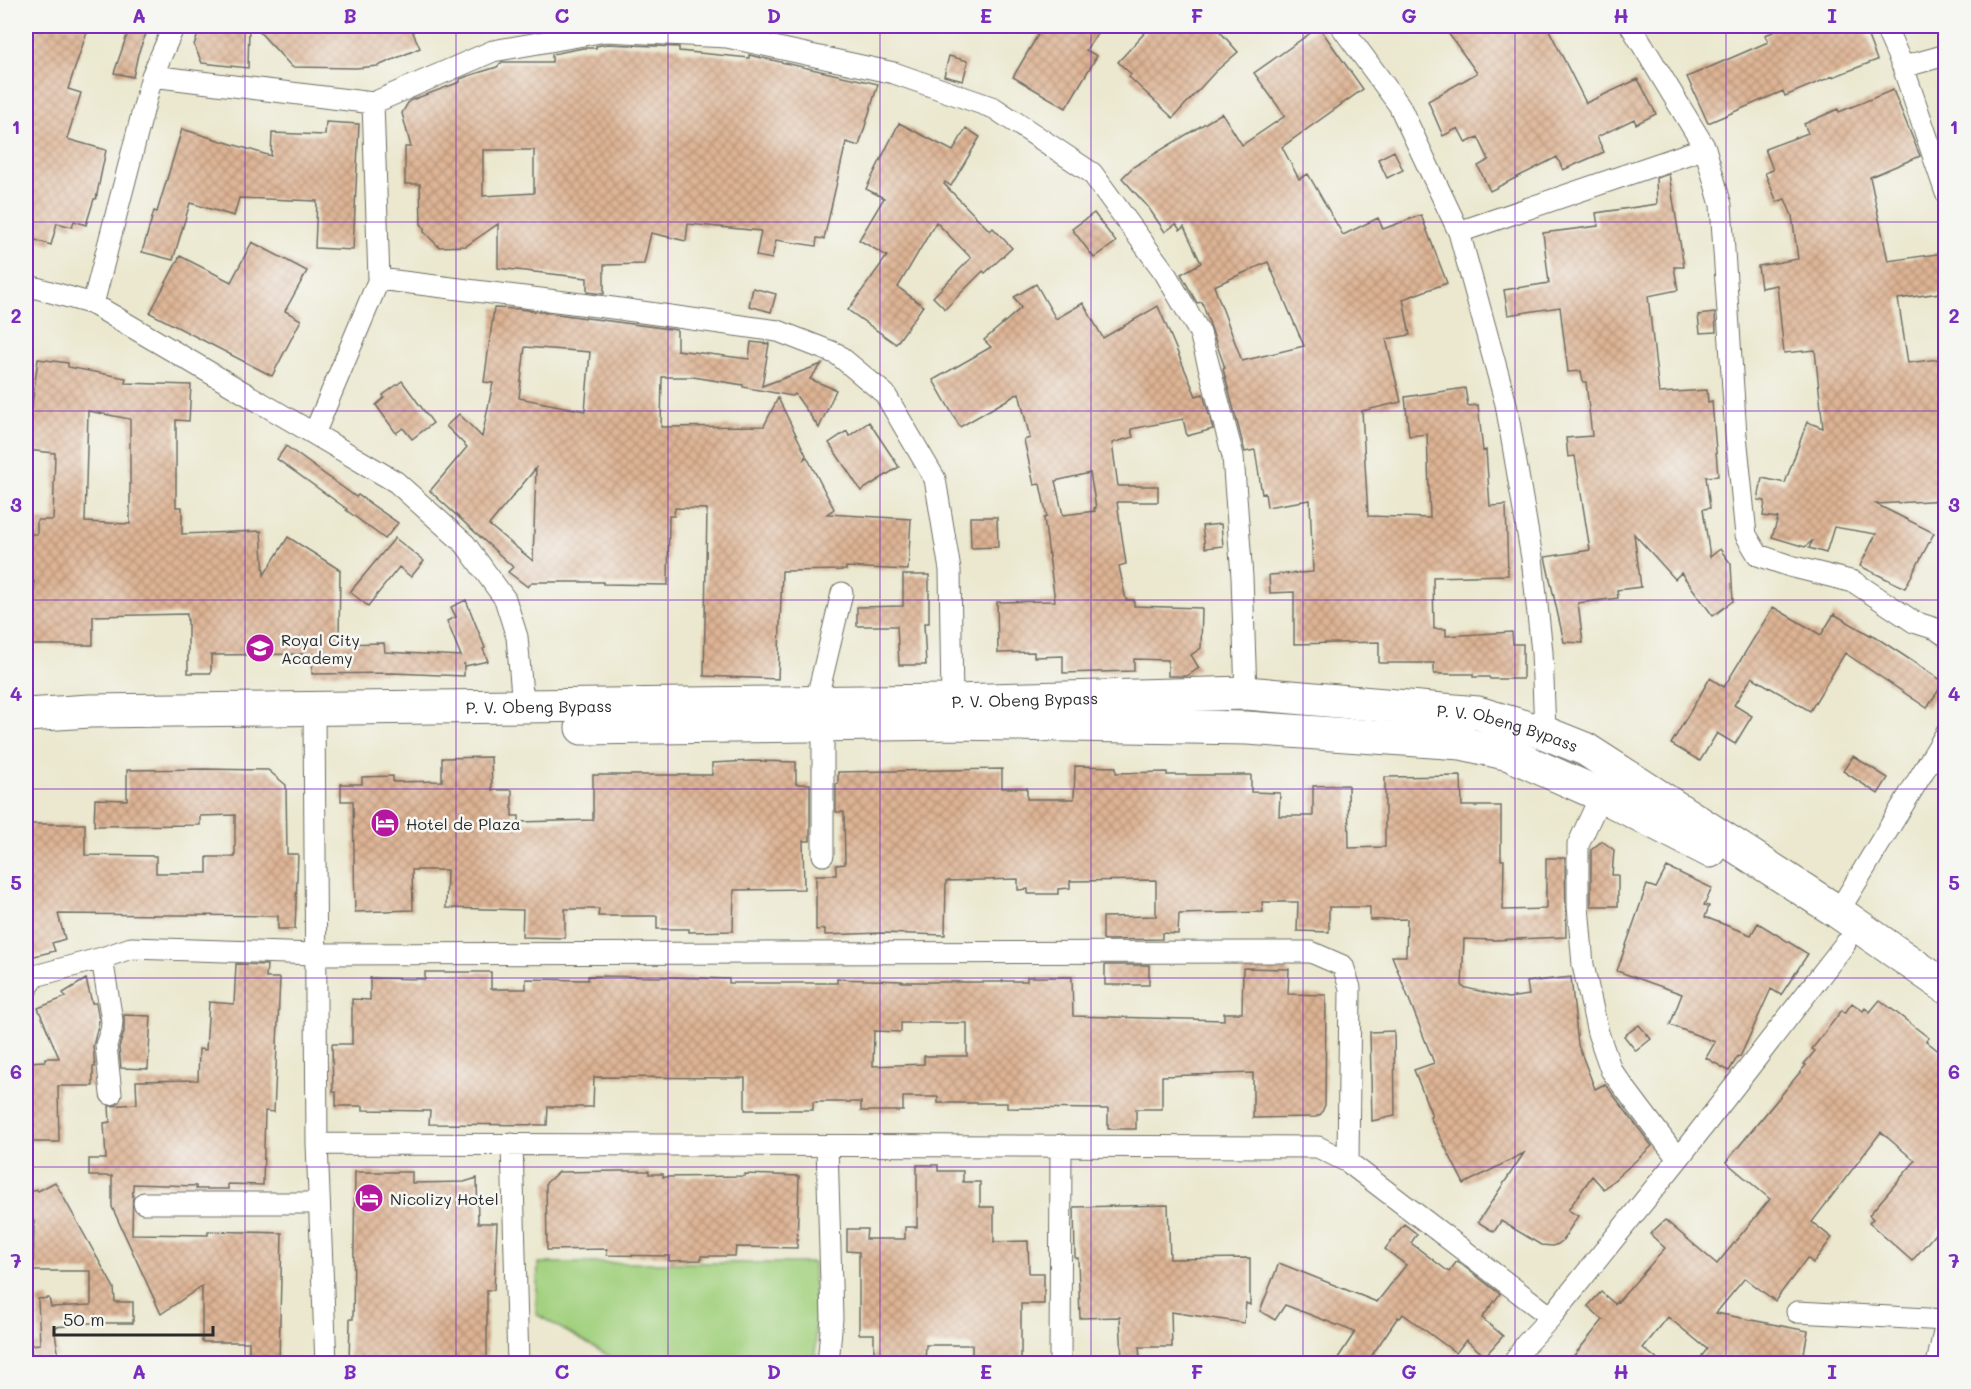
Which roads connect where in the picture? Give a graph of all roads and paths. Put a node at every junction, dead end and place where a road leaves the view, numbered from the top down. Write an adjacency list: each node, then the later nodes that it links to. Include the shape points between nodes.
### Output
1 (174, 26): 7 (street)
2 (1341, 26): 11 (street, via 1399,105)
3 (1631, 26): 9 (street)
4 (1885, 26): 6 (street)
5 (1946, 55): 6 (street)
6 (1903, 67): 10 (street)
7 (152, 76): 8 (street); 14 (street)
8 (373, 103): 12 (street); 18 (street, via 493,51 606,31 727,37 894,74 994,108 1092,173 1165,273 1200,333 1233,456)
9 (1705, 148): 11 (street); 17 (street, via 1721,205 1746,535 1758,555 1854,582 1914,622 1936,628)
10 (1946, 193)
11 (1459, 232): 24 (street, via 1508,415 1532,558 1542,652)
12 (379, 279): 15 (street); 19 (street, via 778,331 837,354 885,394 935,479 950,570)
13 (26, 285): 14 (street)
14 (93, 304): 15 (street)
15 (314, 434): 20 (street, via 396,482 465,544 505,599 517,637)
16 (842, 593): 21 (street)
17 (1946, 636)
18 (1246, 693): 19 (highway, P. V. Obeng Bypass); 24 (highway, P. V. Obeng Bypass, via 1478,713)
19 (952, 701): 21 (highway, P. V. Obeng Bypass)
20 (523, 706): 21 (highway, P. V. Obeng Bypass); 23 (highway, P. V. Obeng Bypass)
21 (819, 714): 23 (highway, P. V. Obeng Bypass); 27 (highway, P. V. Obeng Bypass, via 952,723 1247,728 1461,743 1509,754); 28 (street)
22 (26, 715): 23 (highway, P. V. Obeng Bypass, via 90,711)
23 (314, 720): 26 (highway, P. V. Obeng Bypass); 31 (street)
24 (1545, 733): 29 (highway, P. V. Obeng Bypass, via 1585,749)
25 (1946, 734): 29 (street)
26 (26, 737)
27 (1601, 795): 30 (highway, P. V. Obeng Bypass, via 1713,852); 41 (street, via 1578,845 1583,965 1598,1033 1611,1070)
28 (823, 855)
29 (1838, 912): 33 (highway, P. V. Obeng Bypass)
30 (1845, 944): 35 (highway, P. V. Obeng Bypass); 41 (street)
31 (316, 954): 32 (street, via 131,948); 37 (street); 42 (street, via 1311,952 1343,966 1350,988)
32 (102, 958): 34 (street, via 35,976); 36 (street, via 112,1021 106,1045)
33 (1946, 987)
34 (26, 990)
35 (1946, 1012)
36 (111, 1094)
37 (317, 1144): 38 (street); 44 (street)
38 (512, 1144): 40 (street); 49 (street)
39 (1060, 1145): 40 (street); 42 (street, via 1318,1147); 51 (street)
40 (827, 1146): 50 (street, via 832,1318)
41 (1678, 1159): 46 (street)
42 (1348, 1162): 46 (street)
43 (144, 1203): 44 (street)
44 (320, 1203): 48 (street)
45 (1797, 1312): 47 (street)
46 (1551, 1317): 52 (street)
47 (1946, 1321): 53 (street)
48 (326, 1364)
49 (518, 1364)
50 (828, 1364)
51 (1060, 1364)
52 (1513, 1364)
53 (1937, 1364)

